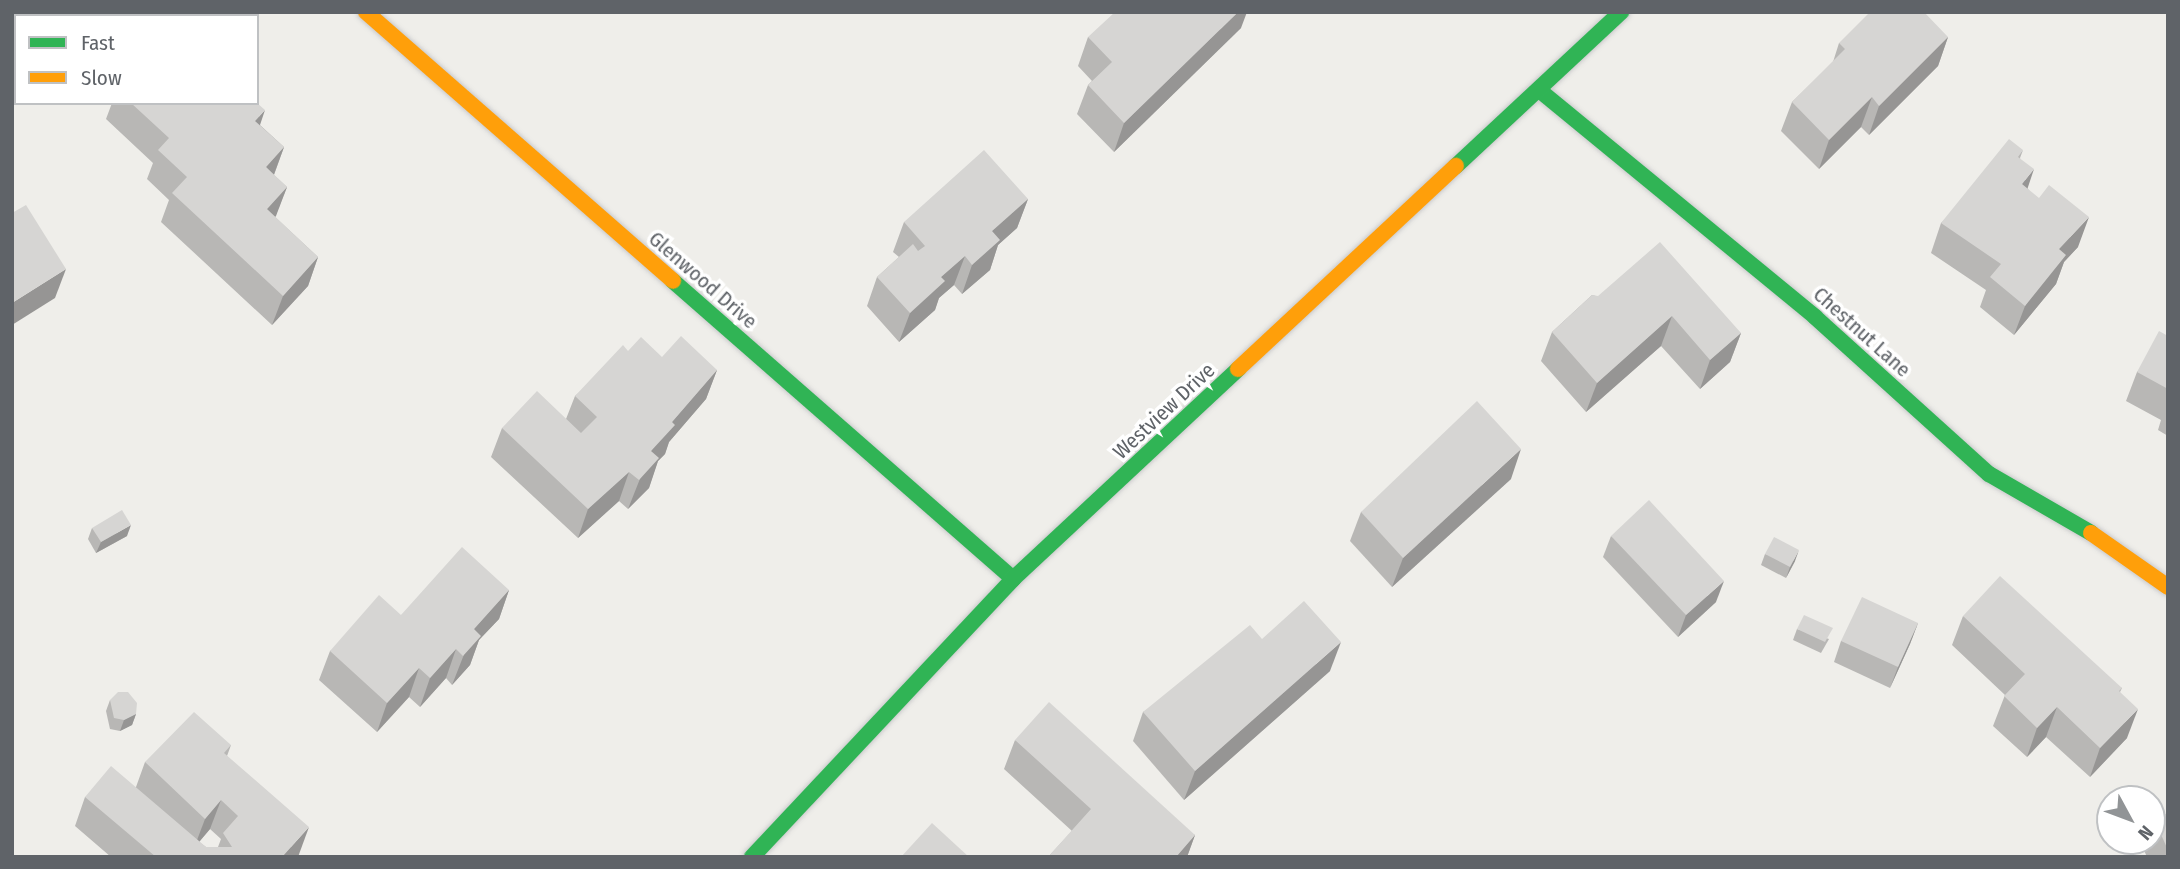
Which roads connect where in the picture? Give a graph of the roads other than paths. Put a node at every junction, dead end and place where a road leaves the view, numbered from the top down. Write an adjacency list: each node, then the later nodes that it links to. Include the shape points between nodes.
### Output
1 (366, 12): 4 (street, Glenwood Drive)
2 (1621, 12): 3 (street, Westview Drive)
3 (1539, 90): 4 (street, Westview Drive); 5 (street, Chestnut Lane, via 1815,317 1989,474 2113,546)
4 (1013, 579): 6 (street, Westview Drive)
5 (2168, 587)
6 (752, 857)

